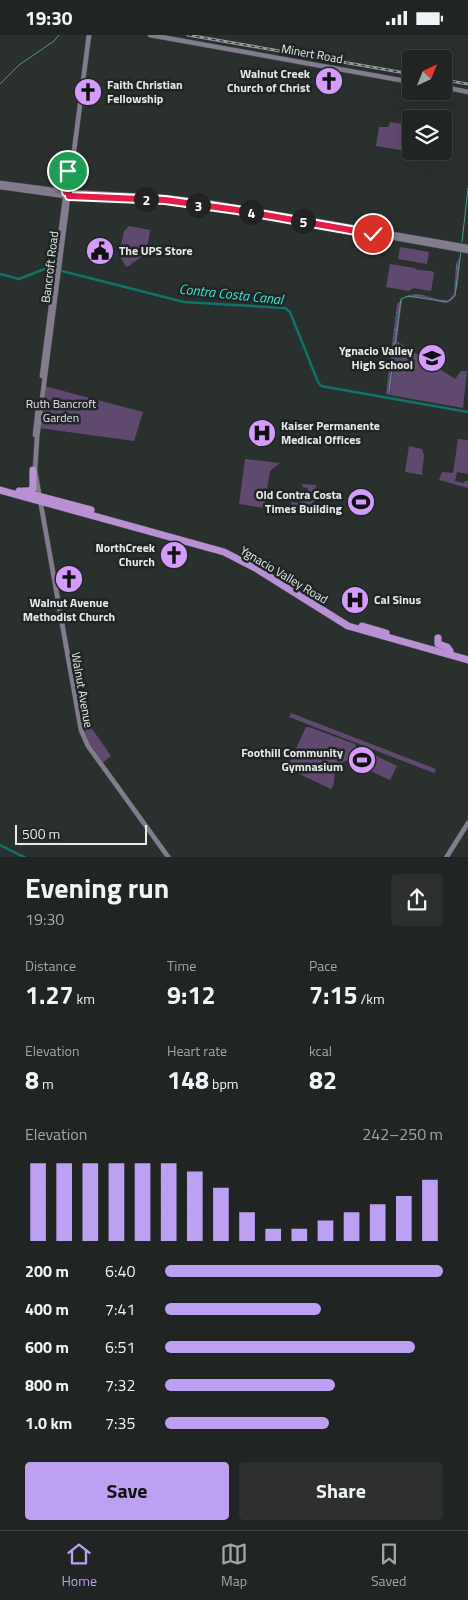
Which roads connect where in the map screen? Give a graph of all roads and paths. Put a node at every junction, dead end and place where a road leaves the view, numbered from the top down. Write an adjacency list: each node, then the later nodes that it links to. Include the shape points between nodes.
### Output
1 (87, 35): 8 (main road, Bancroft Road)
2 (150, 35): 3 (main road, Minert Road)
3 (402, 80)
4 (452, 89): 5 (main road)
5 (468, 92)
6 (0, 185): 7 (main road); 8 (main road)
7 (56, 194): 8 (main road); 10 (main road)
8 (67, 194): 9 (main road); 10 (main road, Bancroft Road); 11 (main road, via 206,201)
9 (82, 196): 10 (main road); 11 (main road, via 163,200 237,210)
10 (66, 206): 12 (main road, Bancroft Road); 13 (main road, Bancroft Road)
11 (468, 249)
12 (55, 279): 13 (main road); 14 (main road, Bancroft Road)
13 (58, 285): 15 (main road, Bancroft Road, via 35,462)
14 (33, 470): 18 (highway, via 33,489); 19 (main road, Bancroft Road)
15 (37, 485): 19 (main road, Bancroft Road); 20 (highway, via 42,495)
16 (0, 486): 18 (highway, Ygnacio Valley Road)
17 (0, 490): 19 (highway, Ygnacio Valley Road)
18 (15, 490): 19 (highway, Ygnacio Valley Road)
19 (38, 502): 20 (highway, Ygnacio Valley Road); 20 (highway, via 43,506); 24 (main road, Walnut Avenue, via 81,731 88,746)
20 (52, 502): 21 (highway, Ygnacio Valley Road, via 234,551 348,621); 22 (highway, Ygnacio Valley Road, via 224,552 348,626)
21 (468, 656)
22 (468, 660)
23 (468, 823): 25 (main road)
24 (167, 857)
25 (445, 857)

